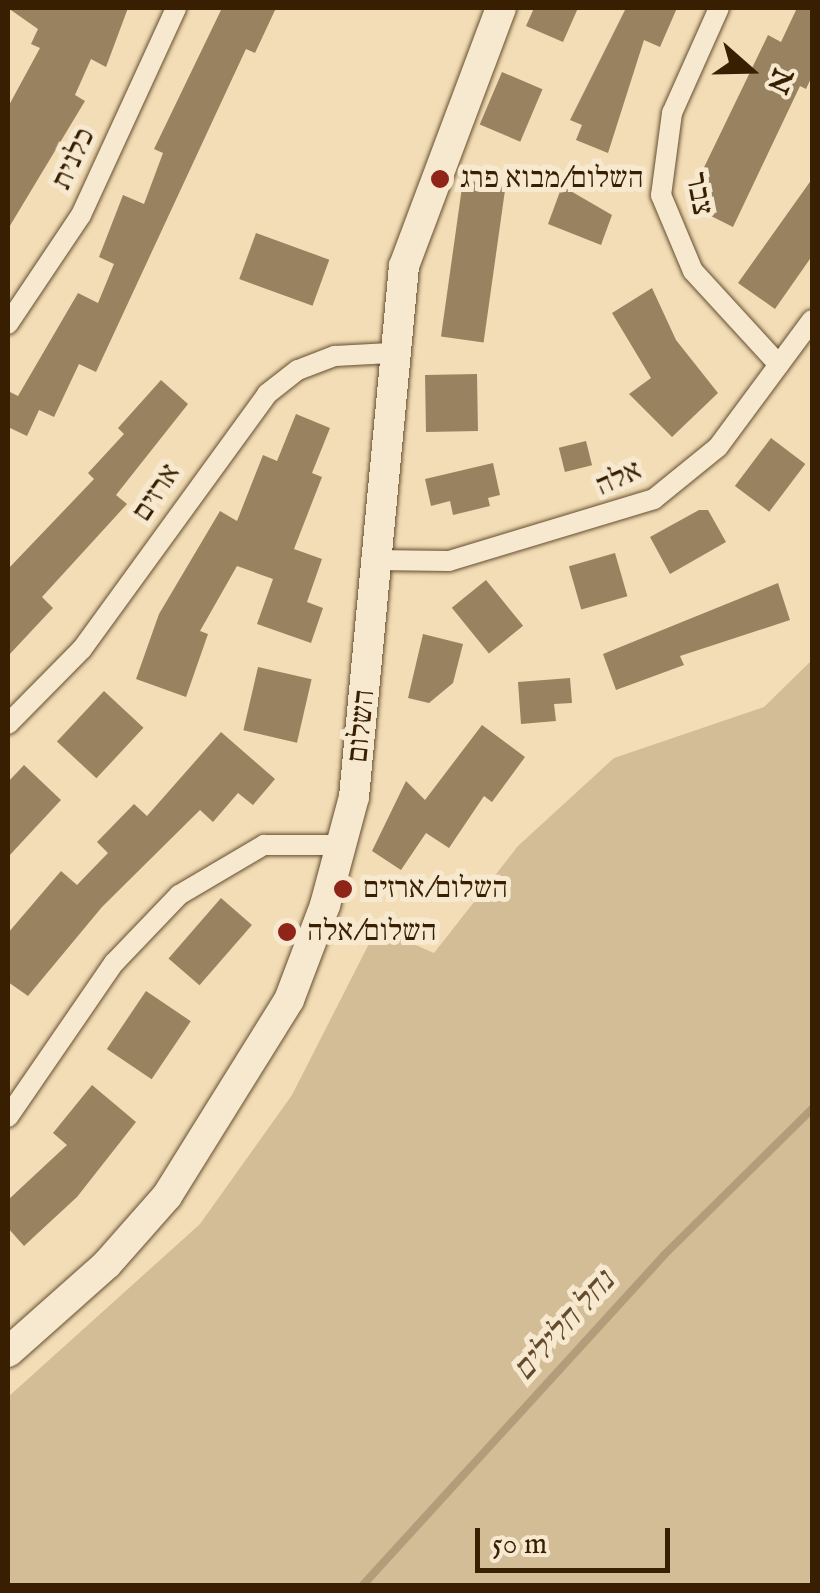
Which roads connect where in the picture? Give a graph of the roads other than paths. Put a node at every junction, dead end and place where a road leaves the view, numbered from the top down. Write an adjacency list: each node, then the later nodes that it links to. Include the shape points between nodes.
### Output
1 (176, 8): 5 (street, כלנית, via 81,215)
2 (501, 8): 6 (street, השלום, via 462,95 404,266)
3 (720, 8): 7 (street, צבר, via 672,113 660,195 693,271)
4 (812, 320): 7 (street, אלה)
5 (8, 324)
6 (390, 353): 8 (street, השלום); 9 (street, ארזים, via 335,356 298,370 268,394 82,649)
7 (779, 365): 8 (street, אלה, via 718,447 654,500 449,561)
8 (374, 560): 10 (street, השלום, via 366,705)
9 (8, 724)
10 (341, 845): 11 (street, via 264,846 179,895 114,963); 12 (street, השלום, via 289,1000 207,1135 107,1264)
11 (8, 1116)
12 (8, 1352)

